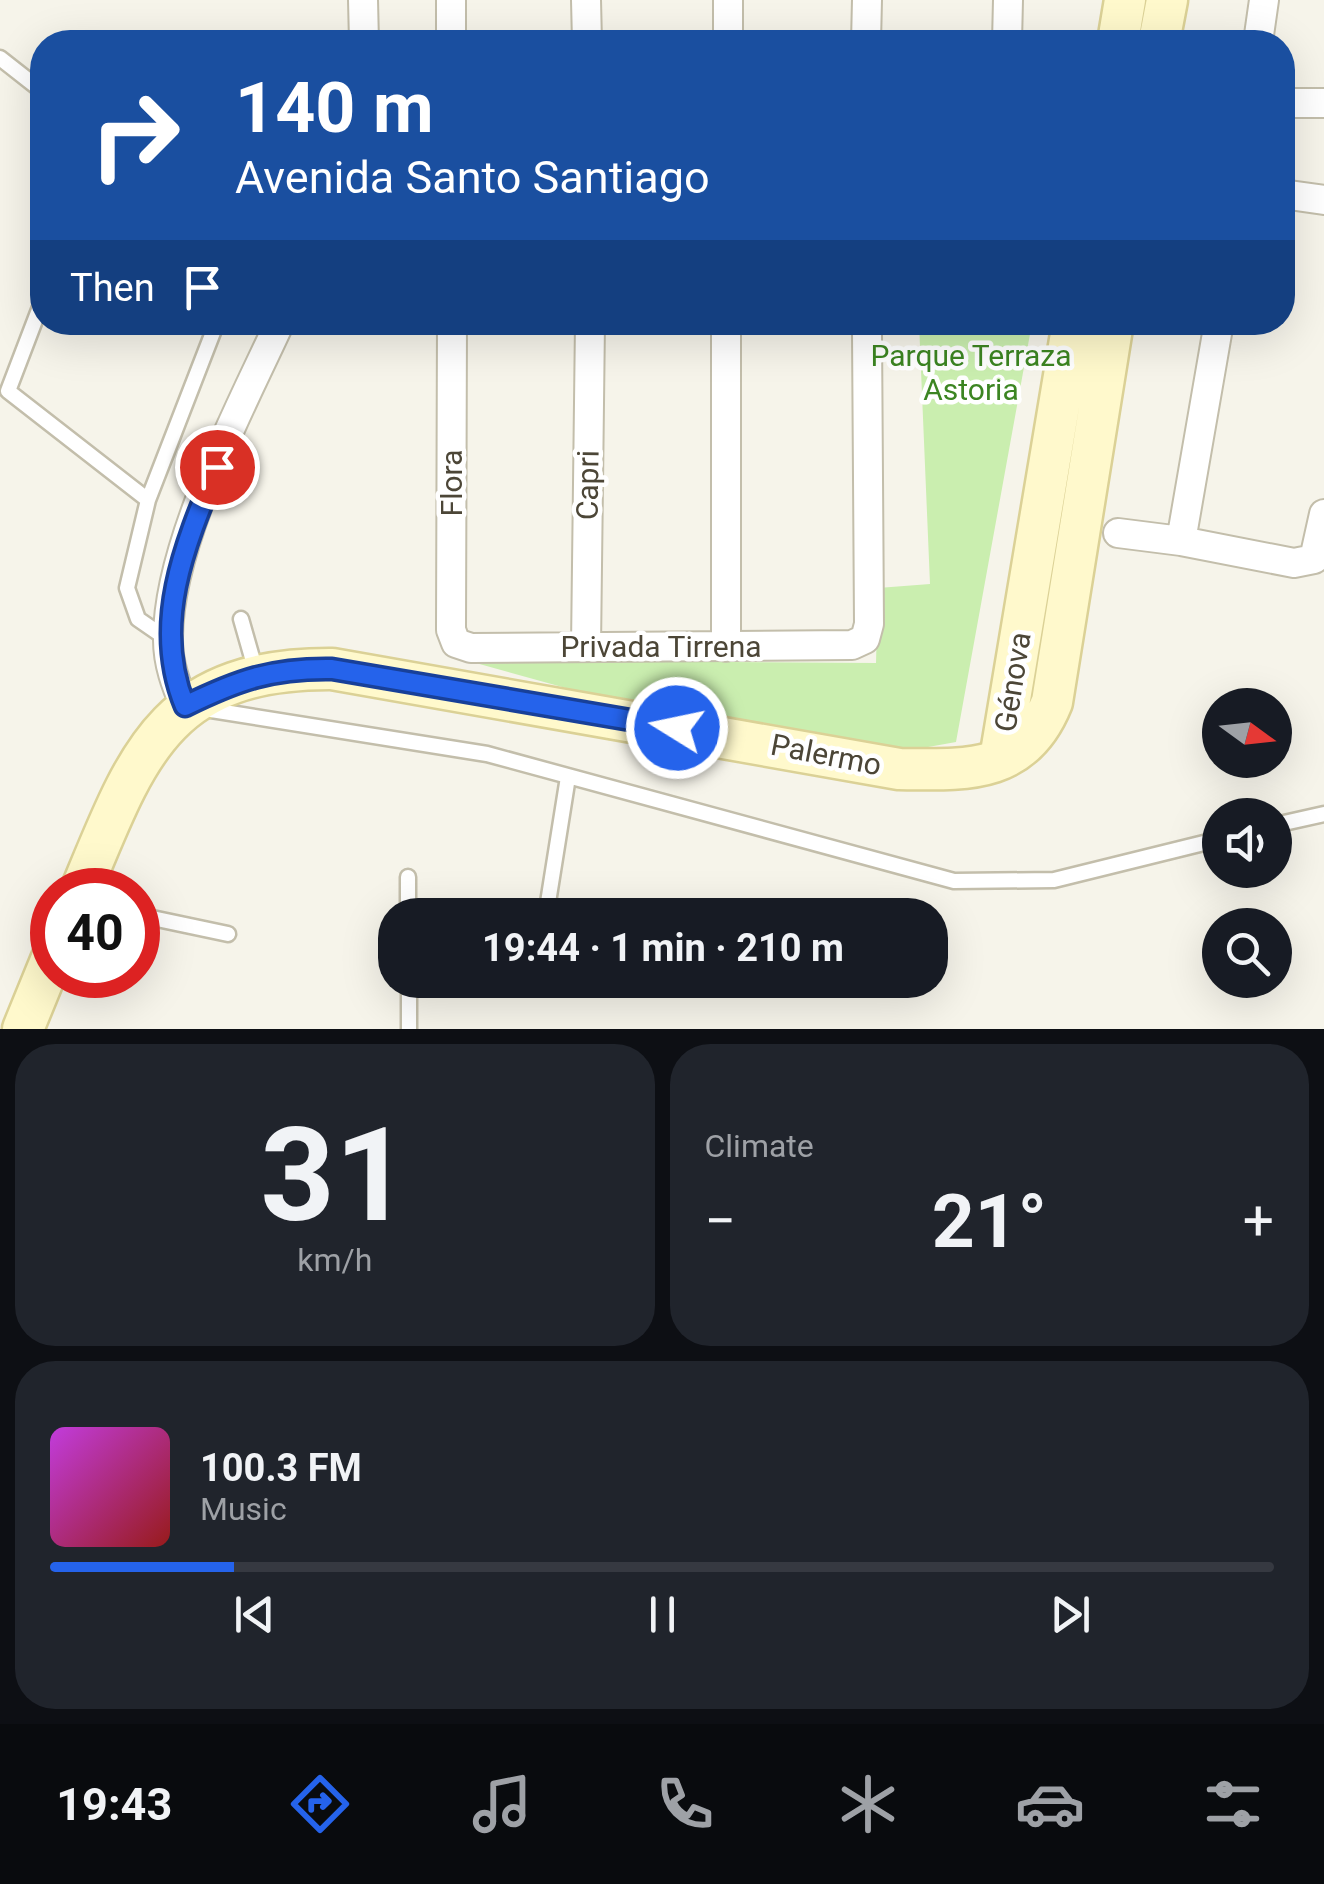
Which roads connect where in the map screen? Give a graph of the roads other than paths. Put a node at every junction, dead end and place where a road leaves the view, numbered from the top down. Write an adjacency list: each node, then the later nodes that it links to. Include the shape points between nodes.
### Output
1 (364, 0): 10 (street)
2 (451, 0): 11 (street)
3 (586, 0): 12 (street)
4 (728, 0): 13 (street)
5 (867, 0): 14 (street)
6 (1125, 0): 16 (street)
7 (1167, 0): 17 (street)
8 (1264, 0): 18 (street)
9 (1009, 2): 15 (street)
10 (364, 30)
11 (451, 30)
12 (587, 30)
13 (728, 30)
14 (866, 30)
15 (1008, 30)
16 (1120, 30)
17 (1161, 30)
18 (1260, 30)
19 (0, 58): 20 (lane)
20 (30, 82)
21 (1295, 101): 22 (street)
22 (1324, 103)
23 (1295, 196): 24 (street)
24 (1324, 200)
25 (30, 334): 35 (lane, via 8,392)
26 (212, 335): 35 (lane)
27 (274, 335): 41 (street, via 187,538)
28 (452, 335): 42 (street, Flora)
29 (590, 335): 43 (street, Capri)
30 (726, 335): 44 (street)
31 (867, 335): 44 (street, Privada Tirrena, via 865,640)
32 (1071, 335): 47 (street, Génova)
33 (1112, 335): 47 (street, Génova, via 1052,702 1027,746)
34 (1217, 335): 38 (street)
35 (148, 500): 41 (lane, via 126,588 138,619)
36 (1324, 514): 39 (street)
37 (1118, 533): 38 (street)
38 (1180, 541): 39 (street, via 1294,563)
39 (1319, 560)
40 (241, 618): 45 (lane)
41 (168, 639): 46 (street, via 172,676)
42 (456, 643): 43 (street, Privada Tirrena)
43 (586, 647): 44 (street, Privada Tirrena)
44 (726, 647)
45 (258, 676): 46 (street, Palermo); 47 (street, Palermo, via 332,669 899,769 957,770)
46 (185, 706): 48 (lane, via 487,754); 52 (street, via 150,742)
47 (1000, 759)
48 (568, 778): 51 (lane, via 954,881 1054,880); 55 (lane)
49 (1324, 814): 50 (lane)
50 (1292, 821)
51 (1202, 843)
52 (90, 868)
53 (408, 877): 54 (lane)
54 (408, 898)
55 (549, 898)
56 (160, 920): 57 (lane)
57 (228, 934)
58 (36, 998): 60 (street)
59 (409, 998): 61 (lane)
60 (23, 1029)
61 (409, 1029)

